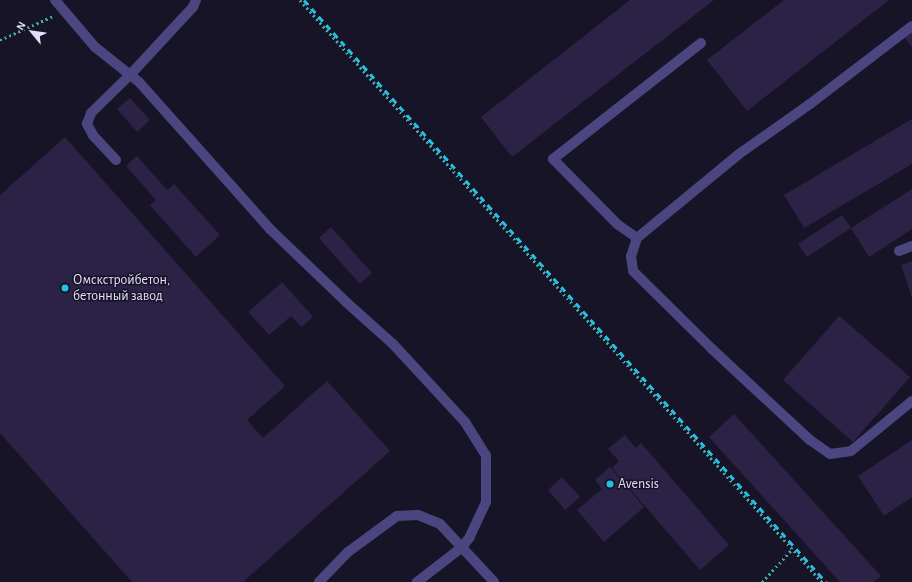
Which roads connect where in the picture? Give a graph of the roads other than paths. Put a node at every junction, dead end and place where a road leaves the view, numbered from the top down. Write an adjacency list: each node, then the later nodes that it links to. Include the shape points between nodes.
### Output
1 (55, 0): 5 (lane, via 95,47)
2 (196, 0): 5 (lane, via 193,7)
3 (912, 26): 7 (lane, via 810,104 739,154)
4 (701, 42): 7 (lane, via 553,159 617,224)
5 (130, 75): 6 (lane, via 91,114 88,124 93,135); 11 (lane, via 270,229 393,344 465,422 486,456 486,502 470,537)
6 (116, 160)
7 (637, 238): 10 (lane, via 631,256 633,271 712,349 810,440 830,454 851,451)
8 (912, 246): 9 (lane)
9 (899, 251)
10 (912, 401)
11 (461, 548): 12 (lane, via 440,524 418,515 397,516 348,552); 13 (lane); 14 (lane)
12 (319, 582)
13 (417, 582)
14 (494, 582)

